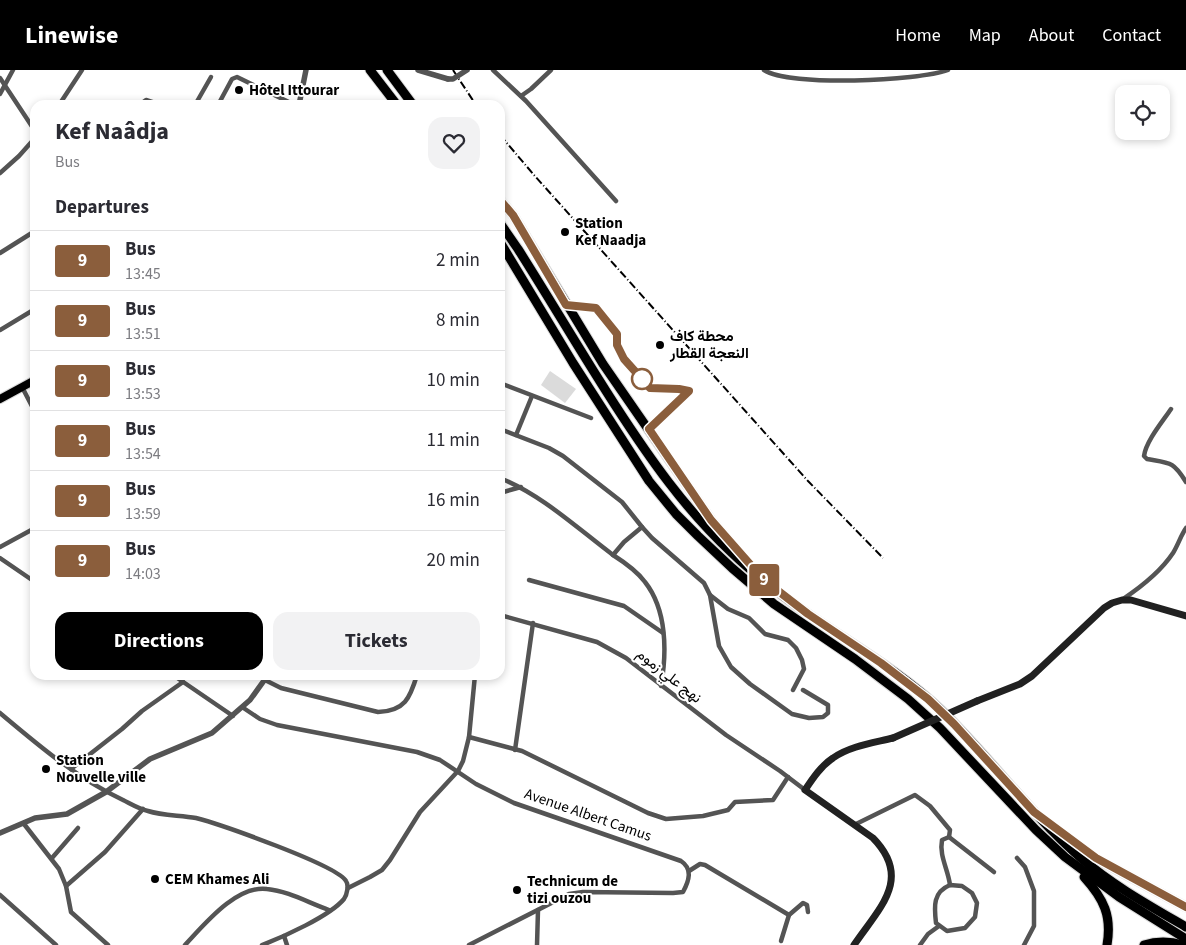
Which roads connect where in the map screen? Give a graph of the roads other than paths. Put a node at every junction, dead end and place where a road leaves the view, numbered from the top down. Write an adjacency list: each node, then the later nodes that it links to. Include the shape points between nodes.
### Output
1 (12, 70): 14 (street)
2 (82, 70): 17 (street)
3 (306, 70): 21 (street)
4 (370, 70): 22 (highway)
5 (387, 70): 23 (highway)
6 (418, 70): 7 (street, bridge, via 448,79)
7 (467, 70)
8 (493, 70): 16 (street)
9 (550, 70): 16 (street)
10 (764, 70): 11 (street, via 777,76 818,81 916,76)
11 (948, 70)
12 (0, 78): 14 (street)
13 (211, 78): 18 (street)
14 (5, 86): 15 (street); 24 (street)
15 (0, 94)
16 (521, 96): 27 (street)
17 (62, 100)
18 (198, 100)
19 (221, 100): 20 (street, via 236,77)
20 (284, 100)
21 (300, 100)
22 (393, 100)
23 (409, 100)
24 (30, 124)
25 (30, 144): 26 (street)
26 (0, 173)
27 (616, 201)
28 (505, 206): 57 (highway, via 598,357 683,480 711,520)
29 (505, 230): 57 (highway, via 656,467 699,520)
30 (30, 234): 32 (street)
31 (505, 250): 90 (highway, via 631,454 676,514 774,604 908,698)
32 (0, 253)
33 (30, 312): 34 (street)
34 (0, 330)
35 (30, 383): 37 (main road)
36 (505, 385): 38 (street)
37 (22, 388): 39 (main road); 40 (street)
38 (532, 396): 42 (street); 44 (street)
39 (0, 399)
40 (30, 403)
41 (1171, 409): 46 (street, via 1144,456 1175,466)
42 (591, 418)
43 (505, 431): 44 (street)
44 (516, 435): 49 (street, via 563,456 622,502)
45 (505, 480): 47 (street)
46 (1186, 482)
47 (521, 488): 48 (street); 53 (street)
48 (505, 492)
49 (642, 527): 53 (street); 58 (street, via 704,583)
50 (1186, 528): 59 (street, via 1158,570)
51 (30, 530): 52 (street)
52 (1, 545)
53 (613, 554): 63 (street, via 645,581 659,605)
54 (0, 558): 55 (street)
55 (30, 579)
56 (529, 580): 63 (street, via 624,606)
57 (764, 580): 84 (highway, via 928,699)
58 (710, 595): 71 (street, via 728,609 749,618 765,634 792,643 804,670); 72 (street, via 719,646 730,667 792,714 809,718 823,717 828,713 828,705)
59 (1122, 600): 61 (main road, via 1142,602); 81 (main road, bridge, via 1104,608 1020,684 893,738 833,757)
60 (505, 616): 62 (street, نهج علي زموم)
61 (1186, 616)
62 (533, 623): 70 (street, نهج علي زموم, via 597,642 626,658); 77 (street)
63 (663, 633): 70 (street, via 666,662)
64 (180, 680): 69 (street)
65 (265, 680): 73 (street)
66 (270, 680): 67 (street, via 281,688 378,712 397,709 406,702)
67 (415, 680)
68 (475, 680): 76 (street)
69 (183, 682): 75 (street); 78 (street)
70 (661, 686): 80 (street, نهج علي زموم, via 726,736)
71 (794, 690)
72 (803, 690)
73 (242, 707): 75 (street); 79 (street, Avenue Albert Camus, via 274,724 417,752)
74 (0, 713): 78 (street)
75 (233, 716): 82 (street, via 212,733 150,759)
76 (469, 738): 77 (street); 79 (street)
77 (515, 750): 80 (street, via 666,819 728,810 735,802 773,800)
78 (71, 769): 82 (street)
79 (458, 771): 93 (street, Avenue Albert Camus, via 514,803 681,861); 97 (street, via 420,812 382,870)
80 (788, 777): 81 (street, نهج علي زموم)
81 (805, 790): 86 (main road)
82 (106, 792): 83 (street); 85 (street, via 67,814 35,818)
83 (143, 809): 96 (street, via 105,852); 97 (street, via 219,824 259,839 339,874)
84 (1034, 812): 99 (highway, via 1096,858); 105 (highway, via 1082,859)
85 (24, 824): 88 (street); 91 (street)
86 (854, 825): 89 (street, via 915,795 930,806 950,830); 116 (main road, via 882,847 891,867 892,879 884,901)
87 (78, 828): 91 (street)
88 (0, 833)
89 (949, 837): 94 (street); 95 (street, via 942,840 940,851)
90 (1065, 857): 107 (highway, via 1119,897); 119 (highway, via 1091,885 1105,908 1110,928)
91 (52, 858): 96 (street)
92 (1017, 858): 118 (street, via 1025,867 1034,891 1034,926)
93 (689, 871): 101 (street, via 683,892 583,892 569,894); 103 (street, via 700,864 706,865)
94 (994, 872)
95 (950, 885): 104 (street, via 942,888 934,905); 104 (street, via 962,886 972,894 977,903 975,917 965,928 947,931)
96 (66, 886): 110 (street, via 71,912)
97 (348, 888): 100 (street, via 345,898)
98 (0, 894): 109 (street)
99 (1186, 907)
100 (330, 910): 106 (street); 111 (street, via 281,892 264,888 252,890 224,906)
101 (538, 910): 114 (street); 115 (street)
102 (808, 912): 103 (street, via 807,905 803,903)
103 (789, 915): 108 (street)
104 (939, 926): 117 (street)
105 (1186, 927)
106 (284, 936): 112 (street); 113 (street)
107 (1186, 939)
108 (781, 941)
109 (56, 945)
110 (108, 945)
111 (185, 945)
112 (262, 945)
113 (287, 945)
114 (469, 945)
115 (538, 945)
116 (854, 945)
117 (920, 945)
118 (1024, 945)
119 (1107, 945)
120 (1144, 945): 121 (highway, via 1153,942)
121 (1183, 945)

